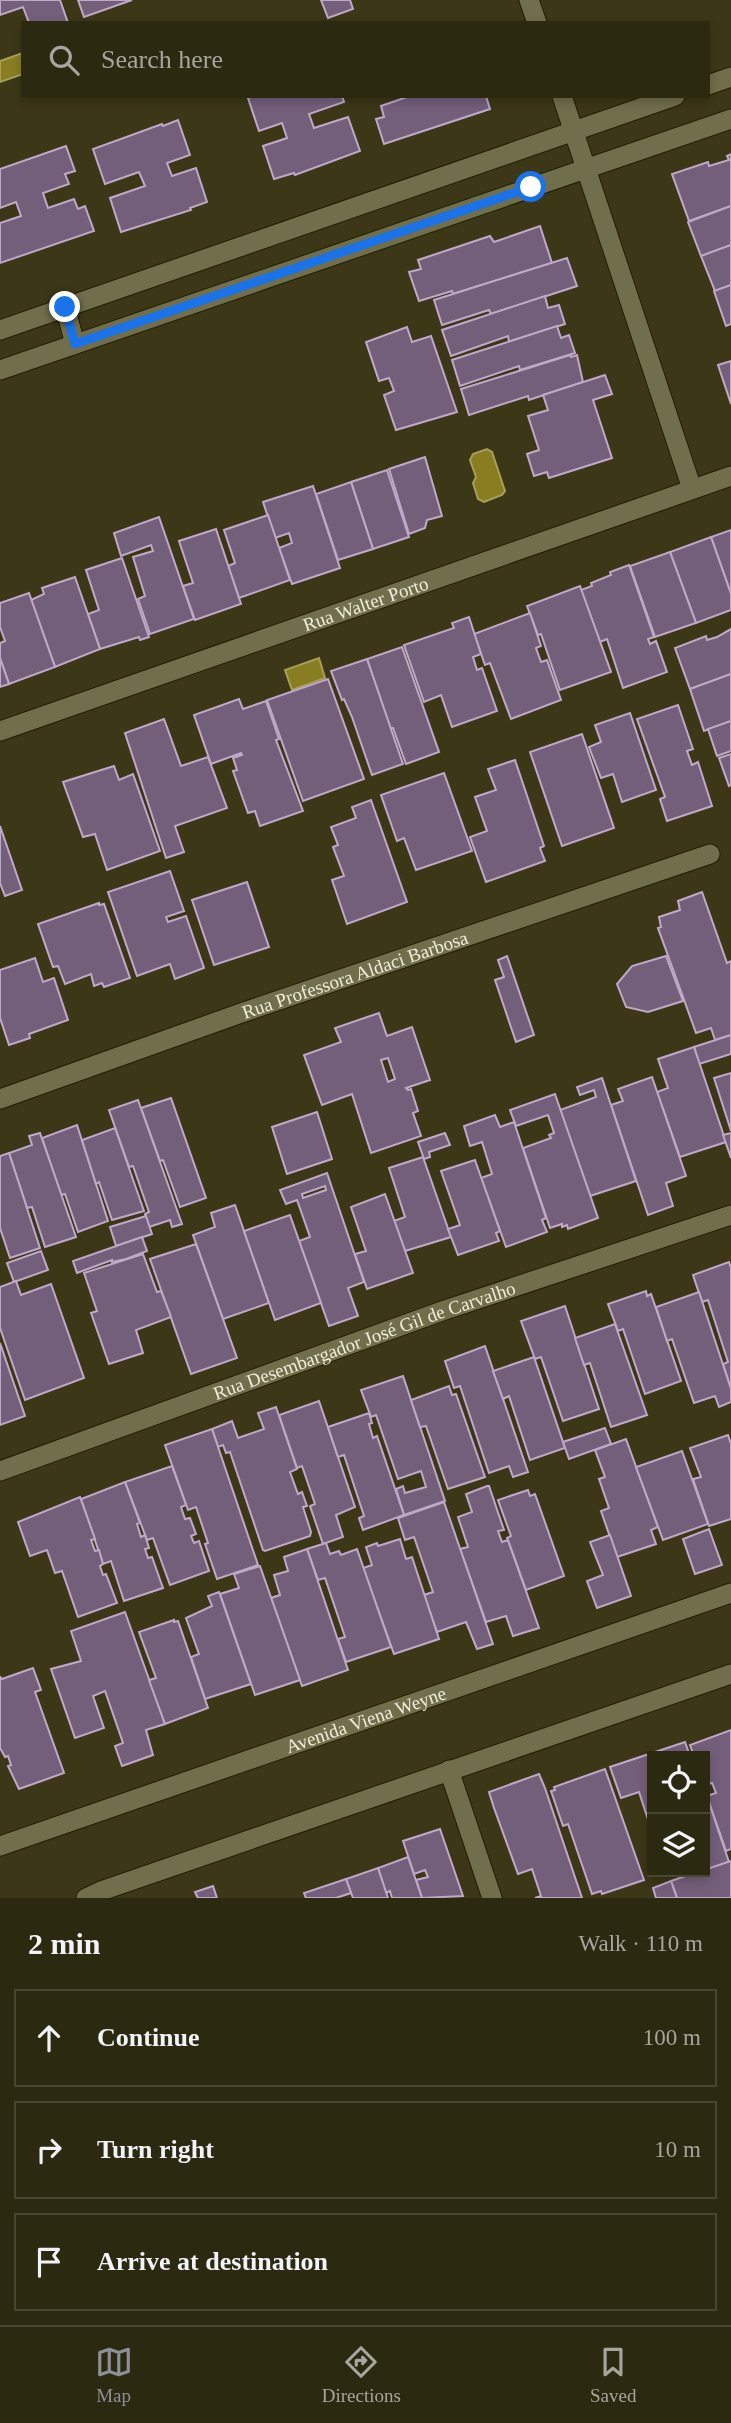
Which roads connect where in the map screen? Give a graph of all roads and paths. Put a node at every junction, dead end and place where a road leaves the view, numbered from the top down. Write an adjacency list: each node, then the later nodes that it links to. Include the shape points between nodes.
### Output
1 (529, 0): 2 (street)
2 (536, 21)
3 (731, 77): 4 (street)
4 (710, 84)
5 (563, 98): 8 (street)
6 (669, 98): 8 (street)
7 (731, 119): 9 (street)
8 (574, 131): 9 (street); 10 (street)
9 (586, 169): 12 (street); 15 (street)
10 (65, 307): 11 (street); 12 (street)
11 (0, 330)
12 (75, 344): 13 (street)
13 (0, 370)
14 (731, 477): 15 (street, Rua Walter Porto)
15 (692, 489): 16 (street, Rua Walter Porto)
16 (0, 731)
17 (710, 854): 18 (street, Rua Professora Aldaci Barbosa)
18 (0, 1099)
19 (731, 1215): 20 (street, Rua Desembargador José Gil de Carvalho, via 442,1311)
20 (0, 1471)
21 (731, 1593): 24 (street, Avenida Viena Weyne)
22 (731, 1674): 23 (street)
23 (449, 1770): 25 (street); 26 (street)
24 (0, 1846)
25 (86, 1898)
26 (492, 1898)

